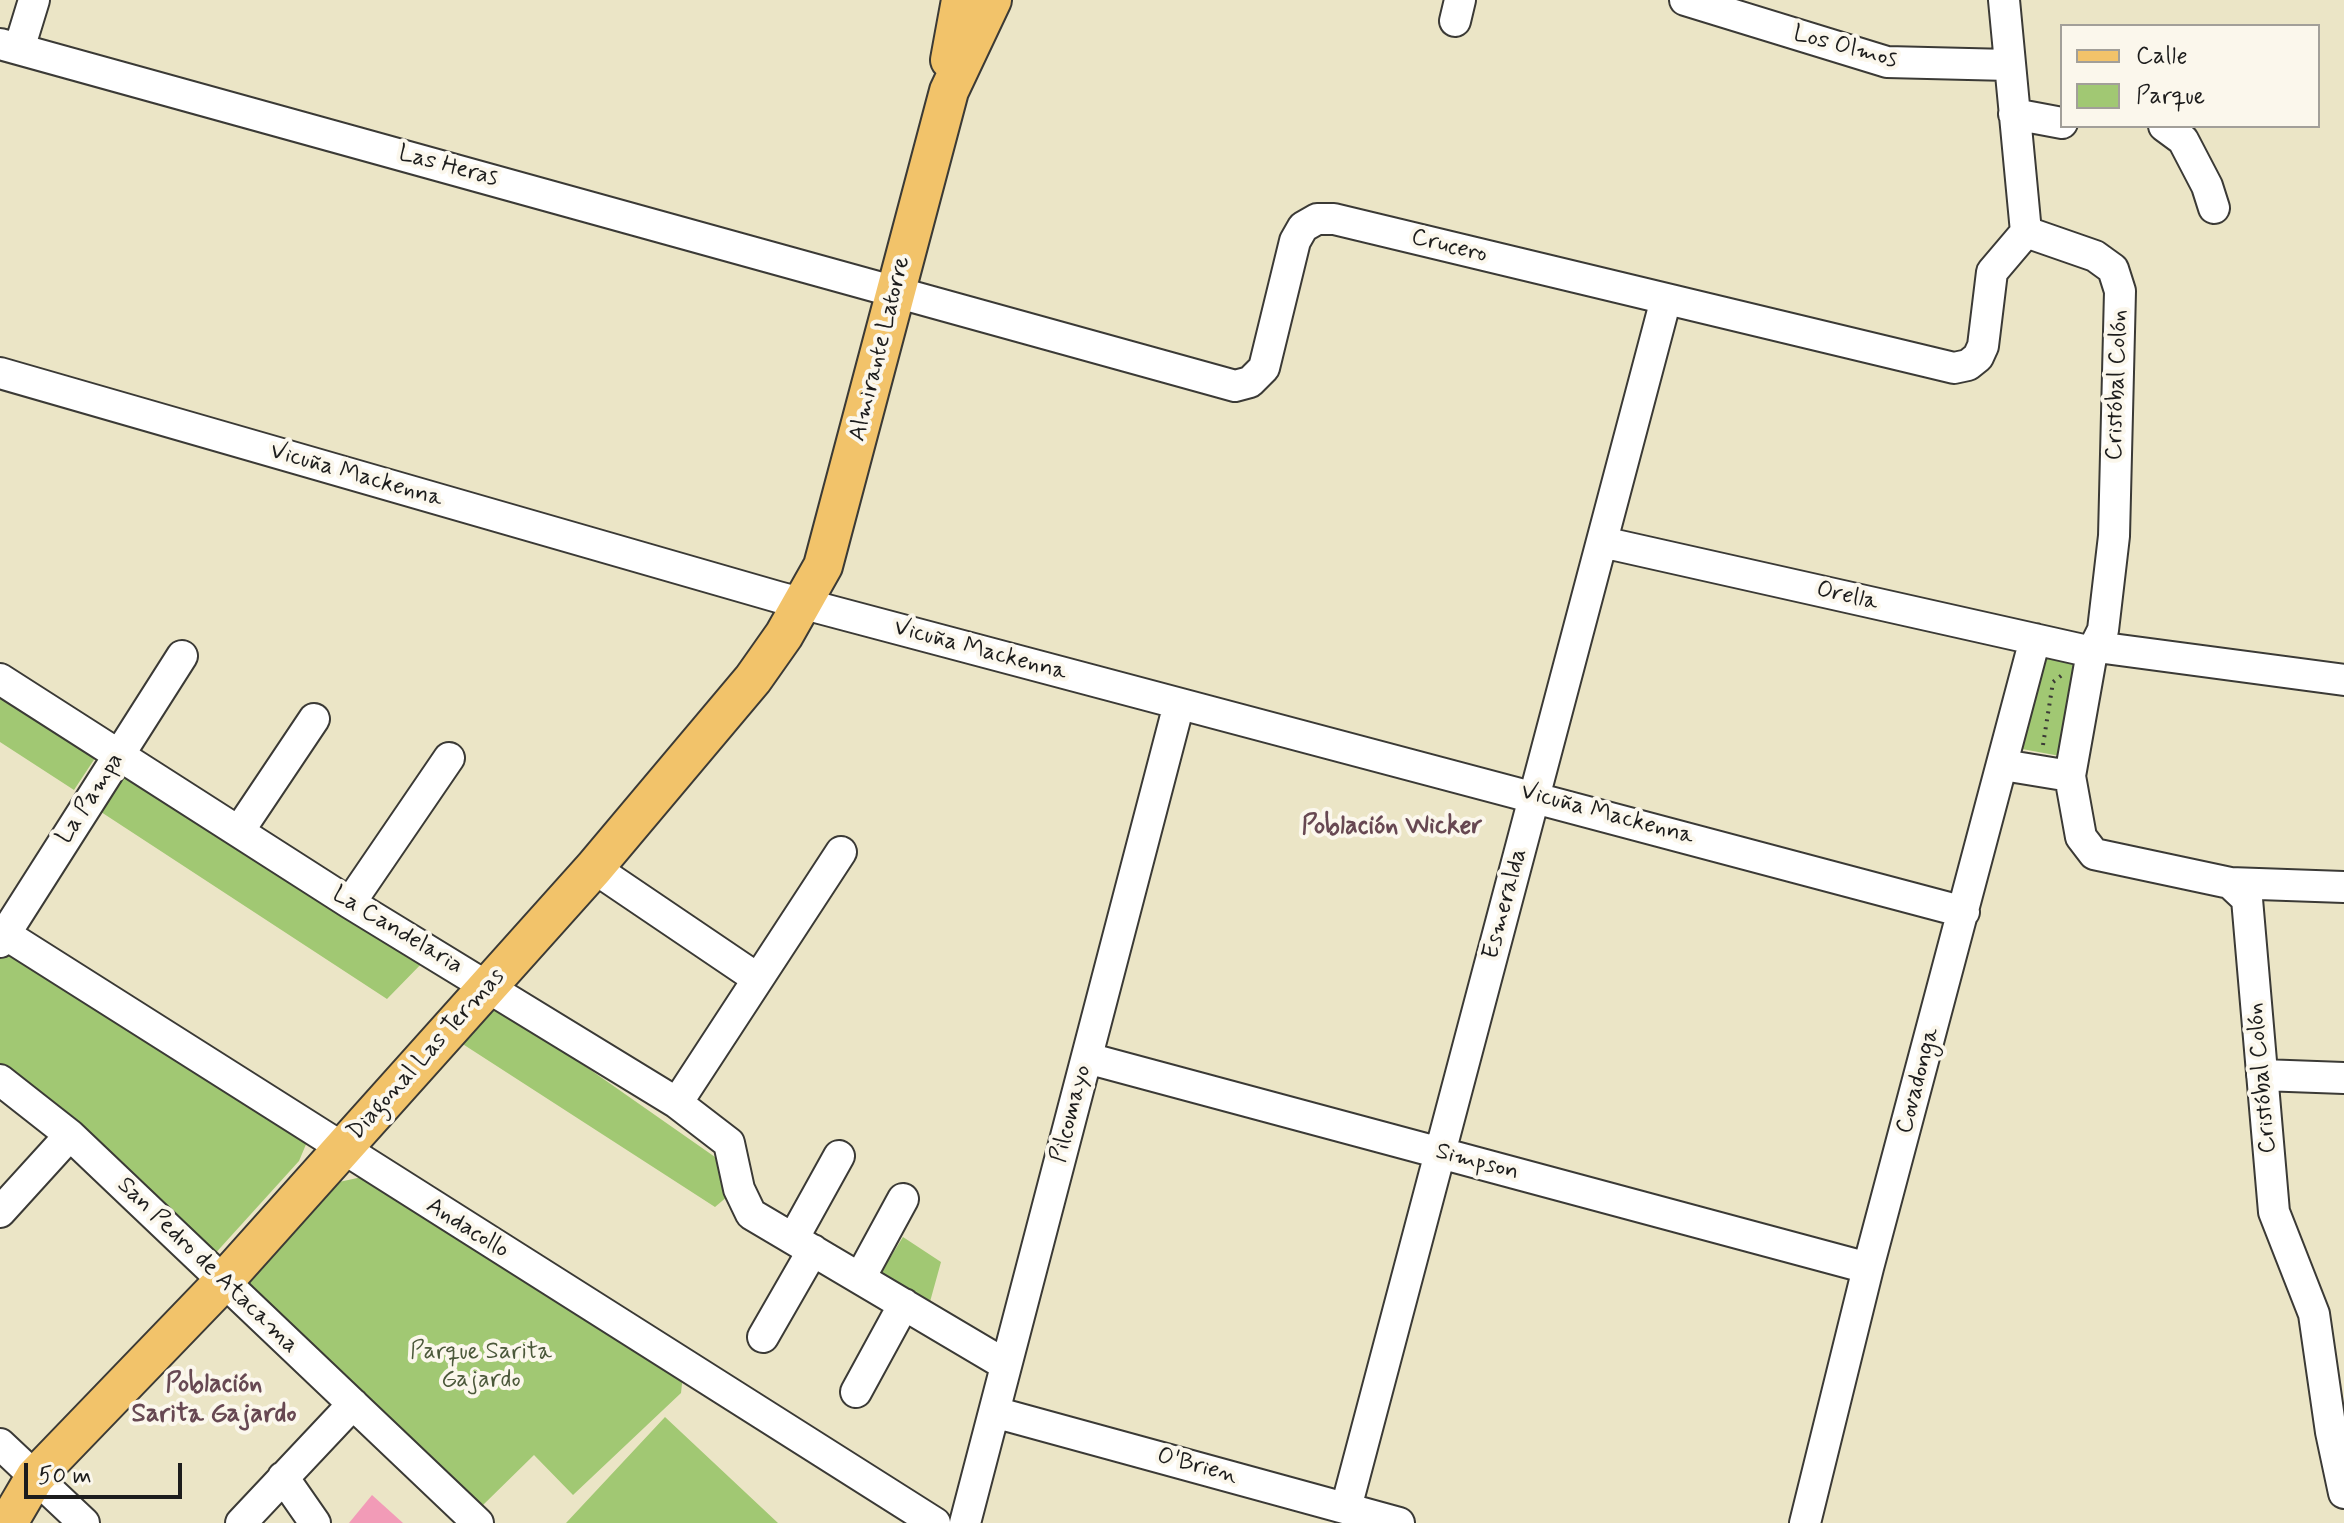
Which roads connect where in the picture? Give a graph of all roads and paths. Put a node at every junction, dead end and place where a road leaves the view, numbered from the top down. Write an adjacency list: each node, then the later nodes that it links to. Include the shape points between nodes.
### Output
1 (34, 0): 6 (street)
2 (961, 0): 8 (main road, Almirante Latorre, via 951,39)
3 (992, 0): 8 (main road, Almirante Latorre)
4 (1685, 0): 7 (street, Los Olmos, via 1887,62)
5 (2004, 0): 7 (street)
6 (10, 46): 14 (street, Las Heras)
7 (2009, 65): 9 (street)
8 (949, 91): 14 (main road, Almirante Latorre)
9 (2014, 114): 10 (street); 13 (street)
10 (2060, 123)
11 (2167, 128): 12 (street, via 2183,140)
12 (2214, 208)
13 (2026, 232): 15 (street, Crucero, via 1992,272 1983,346 1963,367); 20 (street, Cristóbal Colón, via 2095,256 2113,269 2120,291 2114,536 2103,630)
14 (896, 291): 15 (street, Crucero, via 1235,386 1250,382 1264,368 1295,241 1303,227 1317,219); 18 (main road, Almirante Latorre, via 832,537)
15 (1666, 299): 17 (street, Esmeralda)
16 (0, 373): 18 (street, Vicuña Mackenna)
17 (1602, 542): 19 (street, Orella); 30 (street, Esmeralda)
18 (803, 603): 24 (street, Vicuña Mackenna); 33 (main road, Diagonal Las Termas, via 753,679)
19 (2035, 639): 20 (street, Orella); 28 (street, Covadonga)
20 (2095, 650): 23 (street, Orella); 28 (path, via 2053,682 2043,745); 29 (street, Cristóbal Colón)
21 (182, 656): 26 (street, La Pampa)
22 (0, 679): 26 (street, La Candelaria)
23 (2344, 680)
24 (1179, 704): 30 (street, Vicuña Mackenna); 41 (street, Pilcomayo)
25 (314, 719): 31 (street)
26 (120, 755): 31 (street, La Candelaria); 38 (street, La Pampa)
27 (449, 758): 36 (street)
28 (2003, 765): 29 (street); 37 (street, Covadonga)
29 (2070, 776): 34 (street, Cristóbal Colón, via 2081,837 2094,854)
30 (1534, 796): 37 (street, Vicuña Mackenna); 48 (street, Esmeralda)
31 (239, 831): 36 (street, La Candelaria)
32 (841, 852): 39 (street)
33 (594, 868): 39 (street); 40 (main road, Diagonal Las Termas)
34 (2230, 883): 35 (street); 42 (street, Cristóbal Colón, via 2247,899)
35 (2344, 887)
36 (350, 903): 40 (street, La Candelaria)
37 (1964, 912): 53 (street, Covadonga)
38 (2, 936): 47 (street, Andacollo)
39 (758, 979): 45 (street)
40 (488, 986): 45 (street, La Candelaria); 47 (main road, Diagonal Las Termas)
41 (1087, 1058): 48 (street, Simpson); 58 (street, Pilcomayo)
42 (2262, 1075): 43 (street); 65 (street, Cristóbal Colón, via 2274,1212 2314,1314)
43 (2344, 1078)
44 (0, 1080): 46 (street, San Pedro de Atacama)
45 (677, 1103): 52 (street, La Candelaria, via 729,1143 739,1189 751,1214)
46 (70, 1135): 51 (street); 55 (street, San Pedro de Atacama)
47 (342, 1150): 55 (main road, Diagonal Las Termas); 72 (street, Andacollo)
48 (1440, 1153): 53 (street, Simpson); 66 (street, Esmeralda)
49 (839, 1156): 52 (street)
50 (903, 1199): 54 (street)
51 (0, 1212)
52 (803, 1244): 54 (street); 57 (street)
53 (1868, 1268): 75 (street, Covadonga)
54 (860, 1278): 56 (street)
55 (223, 1282): 60 (street, San Pedro de Atacama); 64 (main road, Diagonal Las Termas)
56 (904, 1304): 58 (street); 59 (street)
57 (763, 1337)
58 (1006, 1365): 61 (street, Pilcomayo)
59 (856, 1392)
60 (353, 1404): 63 (street); 71 (street, San Pedro de Atacama)
61 (994, 1412): 66 (street, O'Brien); 73 (street, Pilcomayo)
62 (0, 1444): 64 (street)
63 (283, 1477): 69 (street); 70 (street)
64 (21, 1490): 67 (main road, Diagonal Las Termas); 68 (street)
65 (2344, 1493)
66 (1346, 1508): 74 (street, O'Brien)
67 (8, 1523)
68 (84, 1523)
69 (241, 1523)
70 (315, 1523)
71 (478, 1523)
72 (935, 1523)
73 (965, 1523)
74 (1399, 1523)
75 (1805, 1523)

